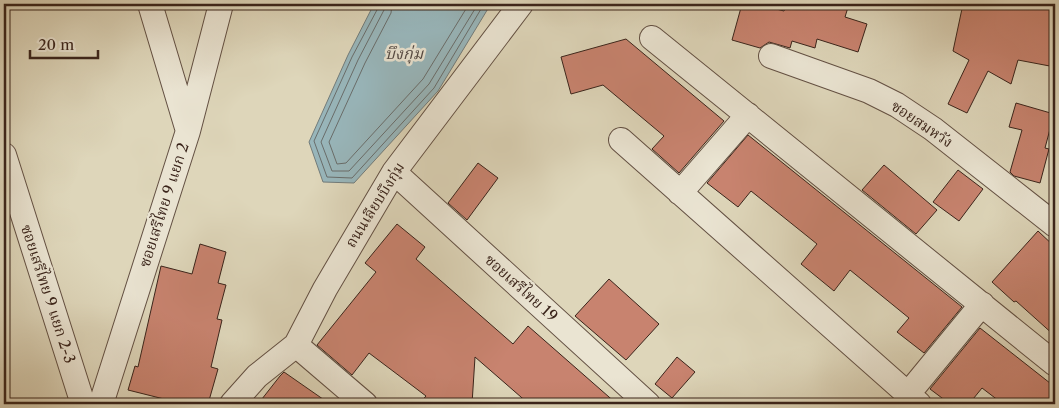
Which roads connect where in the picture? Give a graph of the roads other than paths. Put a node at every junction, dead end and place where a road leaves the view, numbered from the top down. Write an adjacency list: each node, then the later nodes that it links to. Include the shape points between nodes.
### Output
1 (150, 4): 7 (street)
2 (221, 4): 7 (street, ซอยเสรีไทย 9 แยก 2)
3 (521, 4): 10 (street, ถนนเลียบบึงกุ่ม)
4 (652, 38): 6 (street)
5 (771, 56): 12 (street, ซอยสมหวัง, via 869,91 897,105 933,129)
6 (748, 115): 11 (street); 13 (street)
7 (188, 131): 18 (street, ซอยเสรีไทย 9 แยก 2)
8 (621, 140): 11 (street)
9 (4, 155): 17 (street, ซอยเสรีไทย 9 แยก 2-3)
10 (394, 172): 14 (street, ถนนเลียบบึงกุ่ม); 21 (street, ซอยเสรีไทย 19)
11 (680, 194): 16 (street)
12 (1055, 225)
13 (982, 304): 15 (street); 16 (street)
14 (296, 345): 19 (street, ถนนเลียบบึงกุ่ม, via 257,376); 20 (street)
15 (1055, 364)
16 (914, 399)
17 (83, 404)
18 (101, 404)
19 (232, 404)
20 (365, 404)
21 (648, 404)

